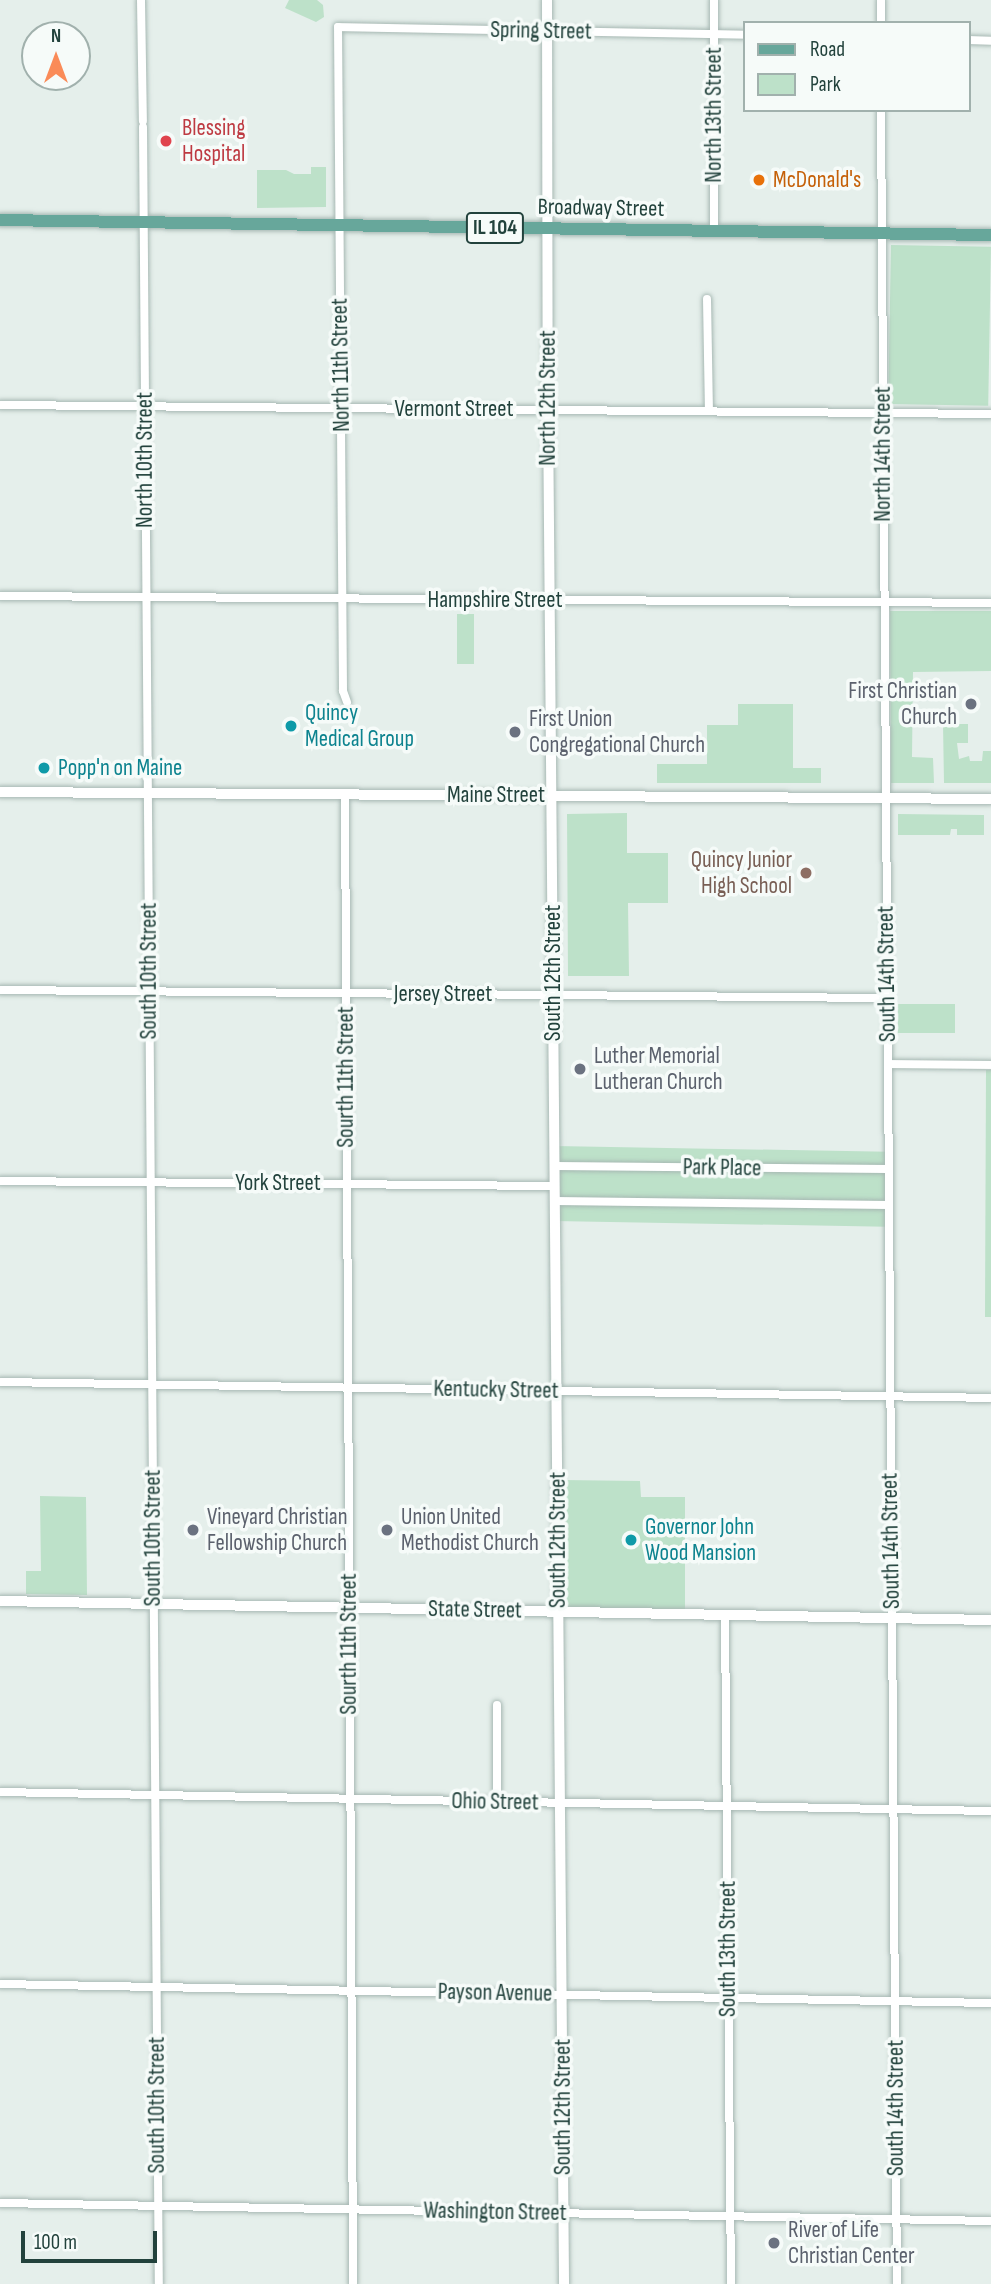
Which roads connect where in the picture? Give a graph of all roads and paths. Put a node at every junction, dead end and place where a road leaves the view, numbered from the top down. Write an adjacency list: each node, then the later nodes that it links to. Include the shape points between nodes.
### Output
1 (141, 0): 14 (street, North 10th Street)
2 (547, 0): 7 (street, North 12th Street)
3 (714, 0): 8 (street, North 13th Street)
4 (881, 0): 5 (street)
5 (881, 21)
6 (338, 27): 7 (street, Spring Street); 15 (street, North 11th Street)
7 (547, 31): 8 (street, Spring Street); 16 (street, North 12th Street)
8 (714, 34): 9 (street, Spring Street); 17 (street, North 13th Street)
9 (743, 35)
10 (970, 40): 11 (street)
11 (991, 40)
12 (881, 112): 18 (street, North 14th Street)
13 (0, 220): 14 (main road, Broadway Street / IL 104)
14 (144, 222): 15 (main road, Broadway Street / IL 104); 22 (street, North 10th Street)
15 (340, 225): 16 (main road, Broadway Street / IL 104); 23 (street, North 11th Street)
16 (547, 229): 17 (main road, Broadway Street / IL 104); 24 (street, North 12th Street)
17 (714, 231): 18 (main road, Broadway Street / IL 104)
18 (882, 233): 19 (main road, Broadway Street / IL 104); 26 (street, North 14th Street)
19 (991, 234)
20 (707, 299): 25 (street)
21 (0, 405): 22 (street, Vermont Street)
22 (145, 406): 23 (street, Vermont Street); 29 (street, North 10th Street)
23 (342, 408): 24 (street, Vermont Street); 30 (street, North 11th Street)
24 (548, 409): 25 (street, Vermont Street); 31 (street, North 12th Street)
25 (709, 411): 26 (street, Vermont Street)
26 (883, 414): 27 (street, Vermont Street); 32 (street, North 14th Street)
27 (991, 414)
28 (0, 597): 29 (street, Hampshire Street)
29 (146, 598): 30 (street, Hampshire Street); 36 (street, North 10th Street)
30 (343, 599): 31 (street, Hampshire Street); 34 (street, North 11th Street, via 343,691)
31 (550, 601): 32 (street, Hampshire Street); 38 (street, North 12th Street)
32 (883, 603): 33 (street, Hampshire Street); 39 (street, North 14th Street)
33 (991, 603)
34 (348, 702)
35 (0, 792): 36 (street, Maine Street)
36 (148, 793): 37 (street, Maine Street); 42 (street, South 10th Street)
37 (345, 794): 38 (street, Maine Street); 43 (street, Sourth 11th Street)
38 (552, 796): 39 (street, Maine Street); 44 (street, South 12th Street)
39 (886, 799): 40 (street, Maine Street); 45 (street, South 14th Street)
40 (991, 799)
41 (0, 990): 42 (street, Jersey Street)
42 (149, 991): 43 (street, Jersey Street); 51 (street, South 10th Street)
43 (346, 993): 44 (street, Jersey Street); 52 (street, Sourth 11th Street)
44 (554, 995): 45 (street, Jersey Street); 48 (street, South 12th Street)
45 (887, 998): 46 (street, South 14th Street)
46 (888, 1065): 47 (street); 49 (street, South 14th Street)
47 (991, 1065)
48 (555, 1167): 49 (street, Park Place); 53 (street, South 12th Street)
49 (888, 1170): 55 (street, South 14th Street)
50 (0, 1181): 51 (street, York Street)
51 (150, 1182): 52 (street, York Street); 57 (street, South 10th Street)
52 (346, 1184): 53 (street, York Street); 58 (street, Sourth 11th Street)
53 (555, 1186): 54 (street, South 12th Street)
54 (555, 1202): 55 (street, Park Place); 59 (street, South 12th Street)
55 (888, 1205): 60 (street, South 14th Street)
56 (0, 1382): 57 (street, Kentucky Street)
57 (152, 1384): 58 (street, Kentucky Street); 63 (street, South 10th Street)
58 (347, 1387): 59 (street, Kentucky Street); 64 (street, Sourth 11th Street)
59 (557, 1391): 60 (street, Kentucky Street); 65 (street, South 12th Street)
60 (890, 1396): 61 (street, Kentucky Street); 67 (street, South 14th Street)
61 (991, 1398)
62 (0, 1601): 63 (street, State Street)
63 (153, 1604): 64 (street, State Street); 71 (street, South 10th Street)
64 (349, 1608): 65 (street, State Street); 72 (street, Sourth 11th Street)
65 (558, 1612): 66 (street, State Street); 74 (street, South 12th Street)
66 (725, 1615): 67 (street, State Street); 75 (street, South 13th Street)
67 (892, 1618): 68 (street, State Street); 76 (street, South 14th Street)
68 (991, 1620)
69 (497, 1705): 73 (street)
70 (0, 1792): 71 (street, Ohio Street)
71 (155, 1795): 72 (street, Ohio Street); 79 (street, South 10th Street)
72 (350, 1799): 73 (street, Ohio Street); 80 (street, Sourth 11th Street)
73 (497, 1802): 74 (street, Ohio Street)
74 (560, 1803): 75 (street, Ohio Street); 81 (street, South 12th Street)
75 (727, 1806): 76 (street, Ohio Street); 82 (street, South 13th Street)
76 (894, 1810): 77 (street, Ohio Street); 83 (street, South 14th Street)
77 (991, 1811)
78 (0, 1984): 79 (street, Payson Avenue)
79 (156, 1987): 80 (street, Payson Avenue); 86 (street, South 10th Street)
80 (351, 1991): 81 (street, Payson Avenue); 87 (street, Sourth 11th Street)
81 (562, 1995): 82 (street, Payson Avenue); 88 (street, South 12th Street)
82 (728, 1998): 83 (street, Payson Avenue); 89 (street, South 13th Street)
83 (895, 2001): 84 (street, Payson Avenue); 90 (street, South 14th Street)
84 (991, 2003)
85 (0, 2203): 86 (street, Washington Street)
86 (158, 2206): 87 (street, Washington Street); 92 (street, South 10th Street)
87 (352, 2209): 88 (street, Washington Street); 93 (street, Sourth 11th Street)
88 (563, 2213): 89 (street, Washington Street); 94 (street, South 12th Street)
89 (730, 2216): 90 (street, Washington Street); 95 (street, South 13th Street)
90 (897, 2219): 91 (street, Washington Street); 96 (street, South 14th Street)
91 (991, 2221)
92 (159, 2284)
93 (353, 2284)
94 (564, 2284)
95 (731, 2284)
96 (897, 2284)

